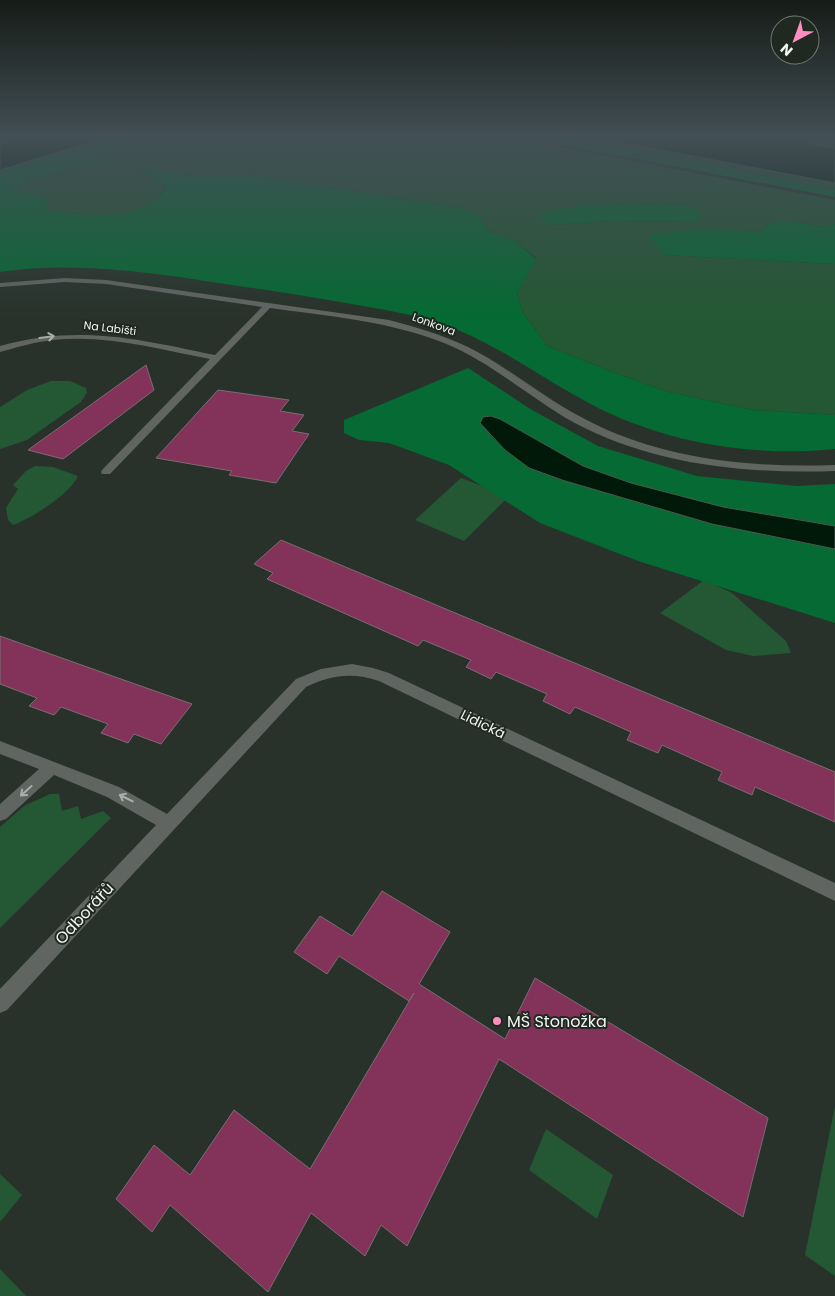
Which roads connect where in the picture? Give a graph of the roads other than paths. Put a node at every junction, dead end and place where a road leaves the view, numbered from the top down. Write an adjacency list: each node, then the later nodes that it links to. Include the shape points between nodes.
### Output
1 (0, 285): 2 (street, Lonkova, via 86,280)
2 (269, 304): 4 (street); 5 (street, Lonkova, via 378,321 430,334 474,355 594,428 671,454 756,468)
3 (0, 349): 4 (street, Na Labišti, one-way to 4, via 36,339 85,335)
4 (217, 358): 6 (street)
5 (835, 468)
6 (106, 472)
7 (0, 747): 8 (street)
8 (52, 767): 9 (street, one-way to 9); 10 (street, one-way to 8, via 113,792)
9 (0, 814)
10 (168, 823): 11 (street, Lidická, via 301,683 325,672 350,669 384,677); 12 (street, Odborářů)
11 (835, 892)
12 (0, 1003)

